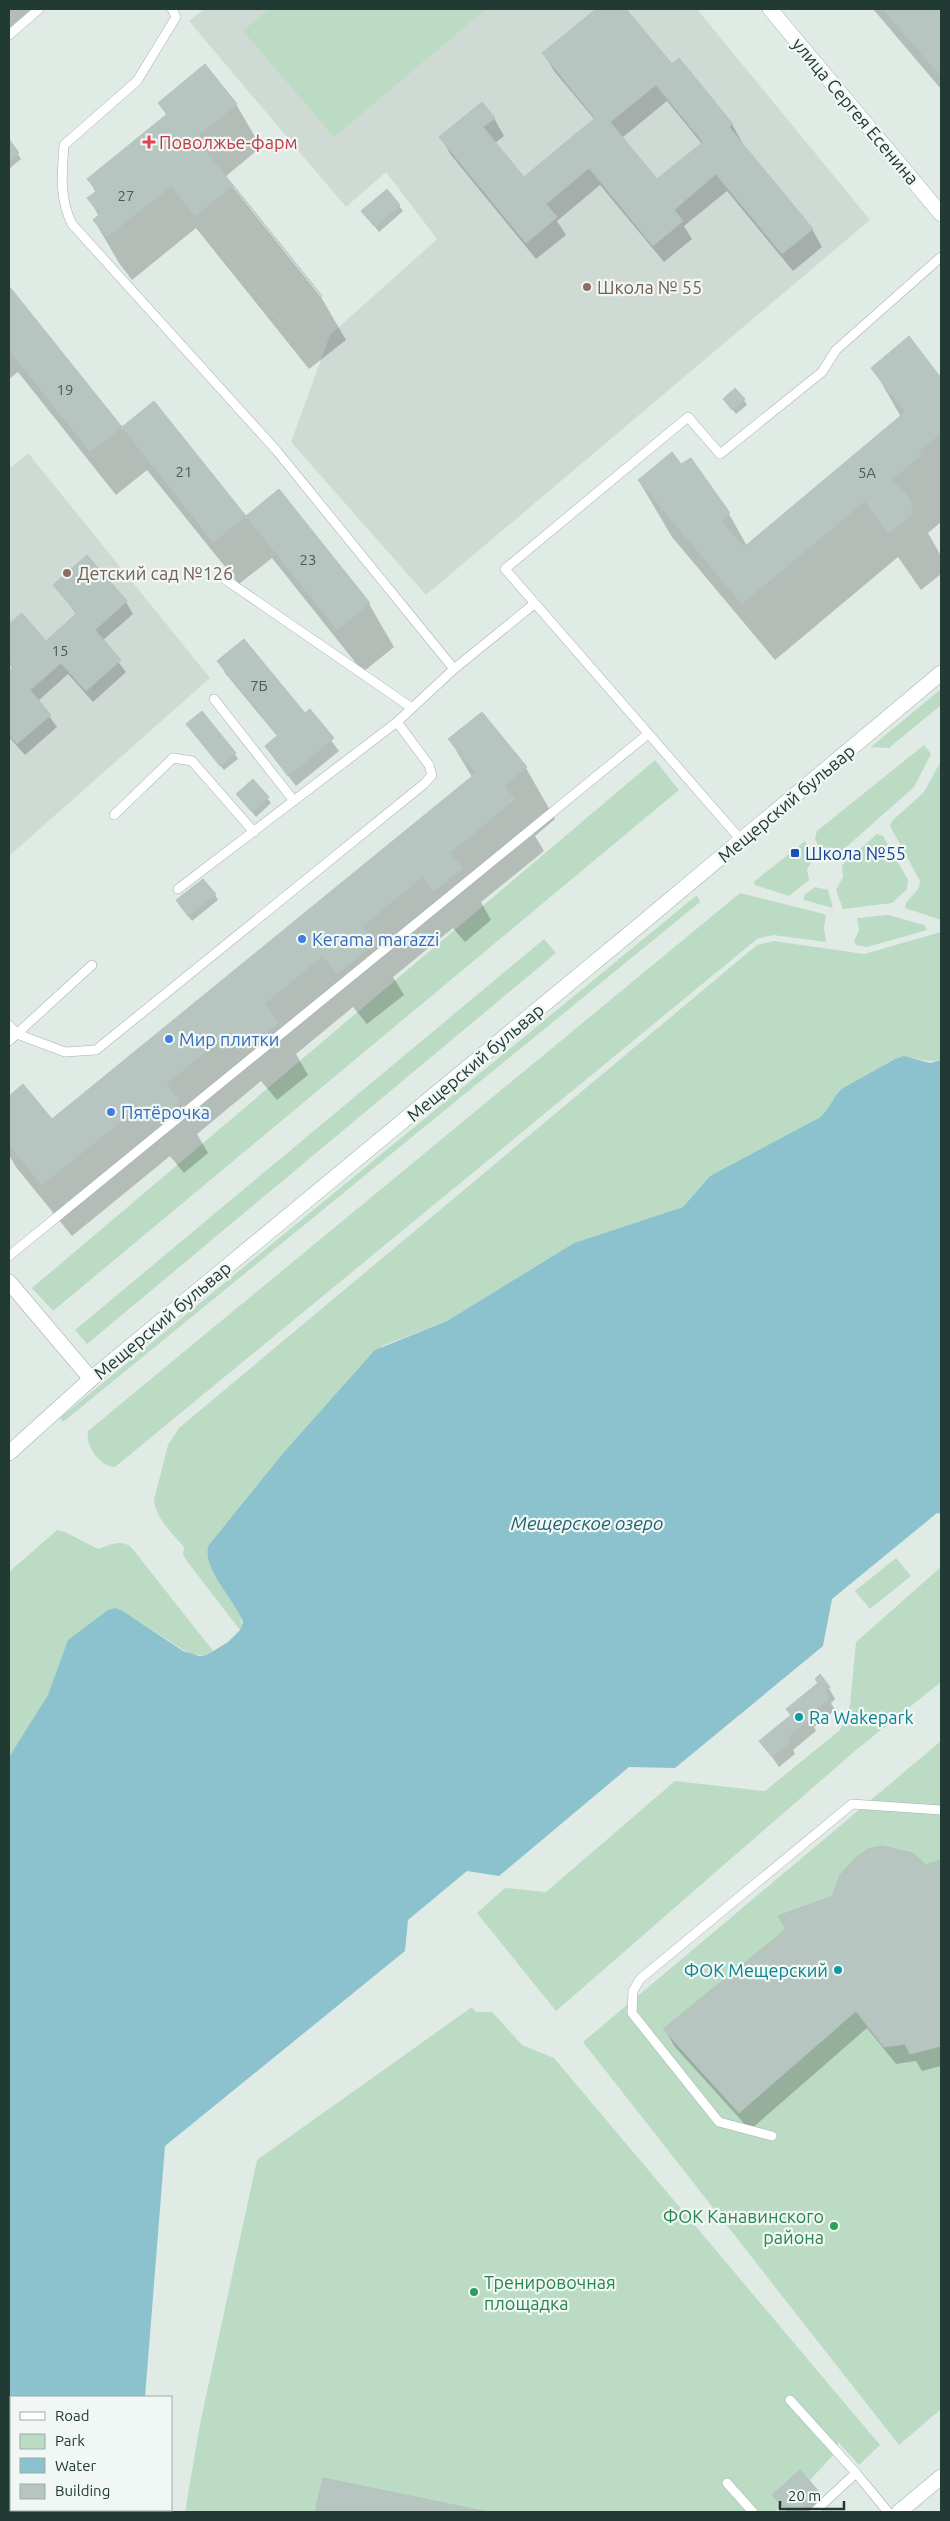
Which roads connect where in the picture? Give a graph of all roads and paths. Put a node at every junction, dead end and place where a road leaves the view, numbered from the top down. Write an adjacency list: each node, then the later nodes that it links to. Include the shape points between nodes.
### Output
1 (39, 9): 4 (lane)
2 (172, 9): 9 (lane, via 176,17 137,81 64,145 64,208 72,224 276,450)
3 (770, 9): 5 (main road, улица Сергея Есенина)
4 (9, 35)
5 (941, 214)
6 (941, 257): 8 (lane, via 836,350 822,372 720,454 688,417 505,570)
7 (226, 580): 12 (lane)
8 (534, 604): 9 (lane); 14 (lane)
9 (454, 669): 12 (lane)
10 (941, 673): 18 (main road, Мещерский бульвар)
11 (214, 699): 15 (lane)
12 (412, 708): 13 (lane)
13 (397, 722): 15 (lane); 22 (lane, via 429,765 432,776 424,784 96,1050 65,1052)
14 (648, 734): 18 (lane); 24 (lane)
15 (294, 801): 17 (lane)
16 (114, 815): 17 (lane, via 172,758 183,758 192,761)
17 (254, 832): 19 (lane)
18 (741, 840): 26 (main road, Мещерский бульвар)
19 (178, 889)
20 (92, 965): 22 (lane)
21 (9, 1025): 22 (lane)
22 (17, 1034): 23 (lane)
23 (9, 1041)
24 (9, 1256)
25 (9, 1282): 26 (main road)
26 (91, 1379): 27 (main road, Мещерский бульвар)
27 (9, 1453)
28 (941, 1810): 29 (lane, via 852,1804 640,1979 634,1991 632,2013 719,2122)
29 (772, 2136)
30 (790, 2400): 31 (lane)
31 (856, 2473): 35 (lane); 36 (lane)
32 (941, 2477): 37 (main road)
33 (727, 2483): 34 (lane)
34 (753, 2512)
35 (814, 2512)
36 (888, 2512)
37 (899, 2512)

